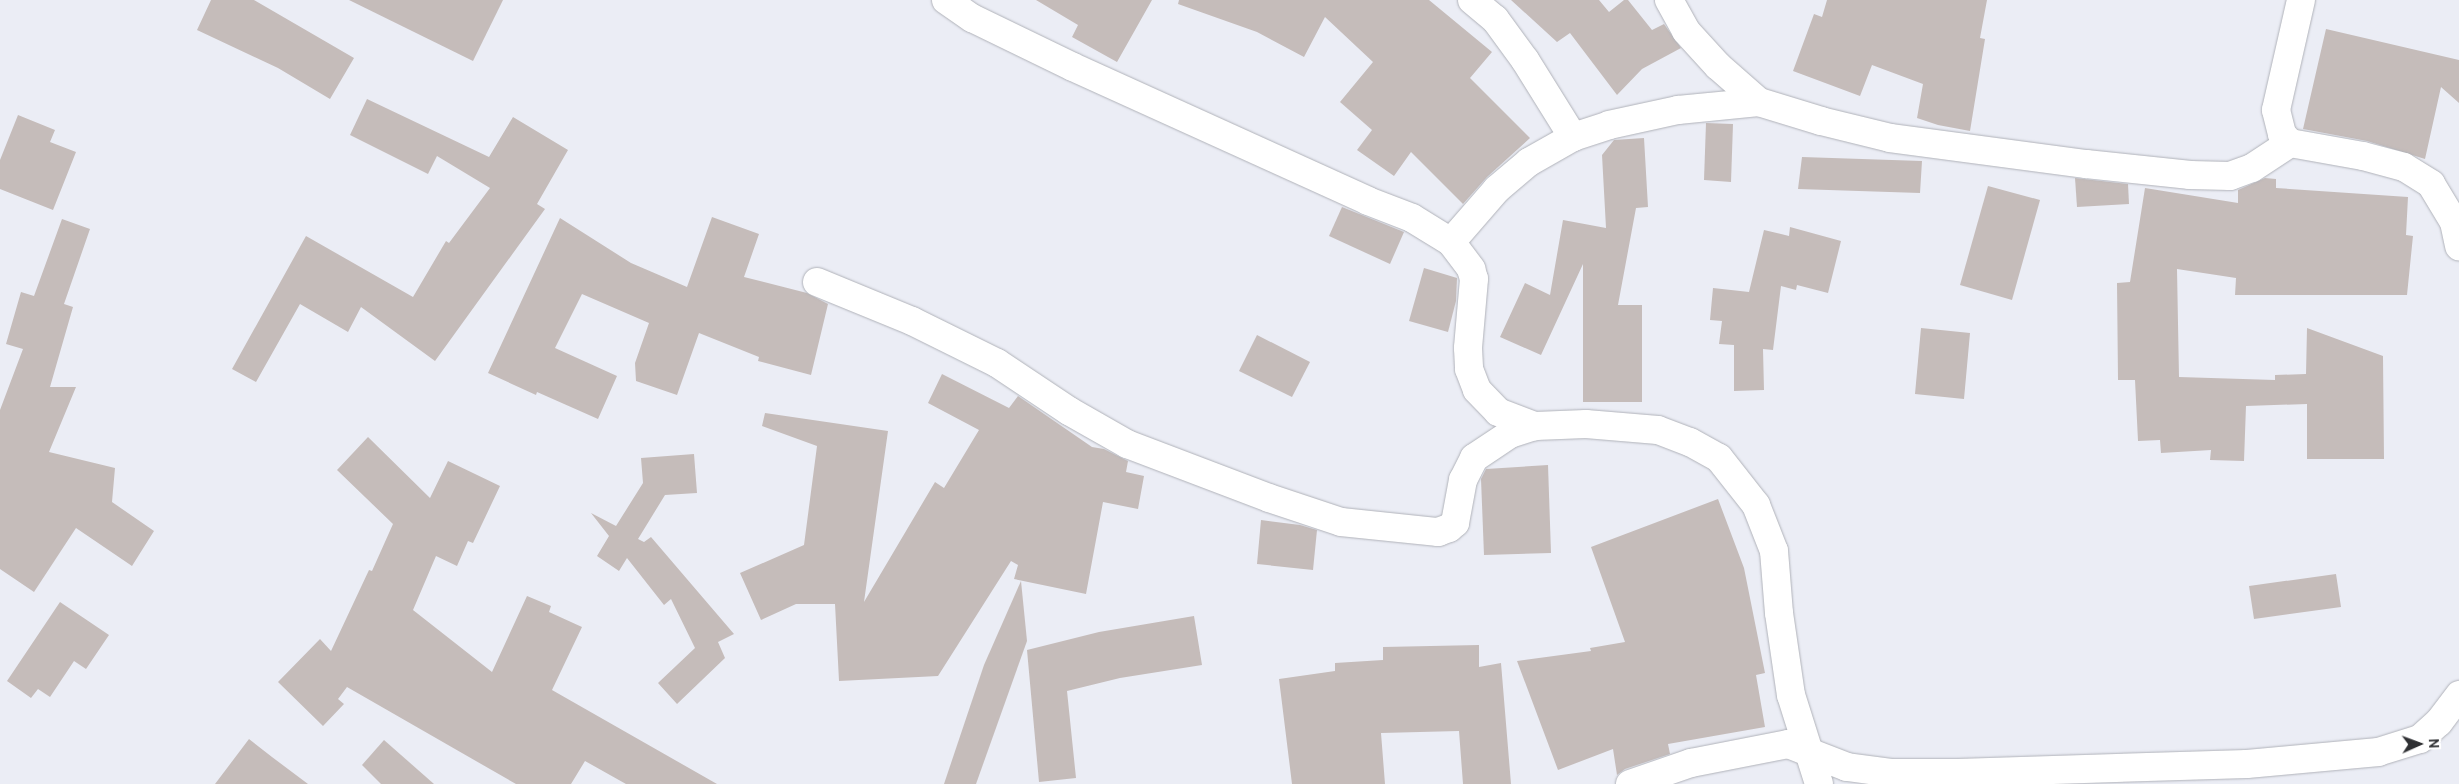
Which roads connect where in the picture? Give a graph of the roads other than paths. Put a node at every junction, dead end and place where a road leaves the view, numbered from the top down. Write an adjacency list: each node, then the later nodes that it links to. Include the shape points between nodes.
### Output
1 (946, 0): 8 (street, via 972,18 1073,67 1412,218)
2 (1472, 0): 6 (street, via 1495,20 1525,60)
3 (1669, 0): 5 (street, via 1686,31 1718,66)
4 (2301, 0): 7 (street, via 2276,110 2282,134)
5 (1759, 102): 6 (street, via 1678,110 1608,125); 7 (street, via 1890,138 2190,175 2230,176 2252,168)
6 (1573, 137): 8 (street, via 1529,162 1496,189)
7 (2290, 143): 9 (street, via 2404,166 2431,184 2454,222)
8 (1451, 242): 11 (street, via 1471,269 1474,279 1468,348 1469,369 1477,390 1498,412)
9 (2459, 246)
10 (817, 282): 11 (street, via 912,321 997,363 1126,444 1341,522 1438,532 1449,528 1455,523 1463,480 1474,458 1510,434)
11 (1534, 426): 13 (street, via 1586,424 1658,430 1719,458 1756,505 1774,551 1791,695)
12 (2459, 695): 13 (street, via 2439,722 2420,738 2378,752 2275,761 1958,773 1890,773 1847,767)
13 (1811, 752): 14 (street, via 1788,744 1691,763); 15 (street)
14 (1630, 784)
15 (1820, 784)

